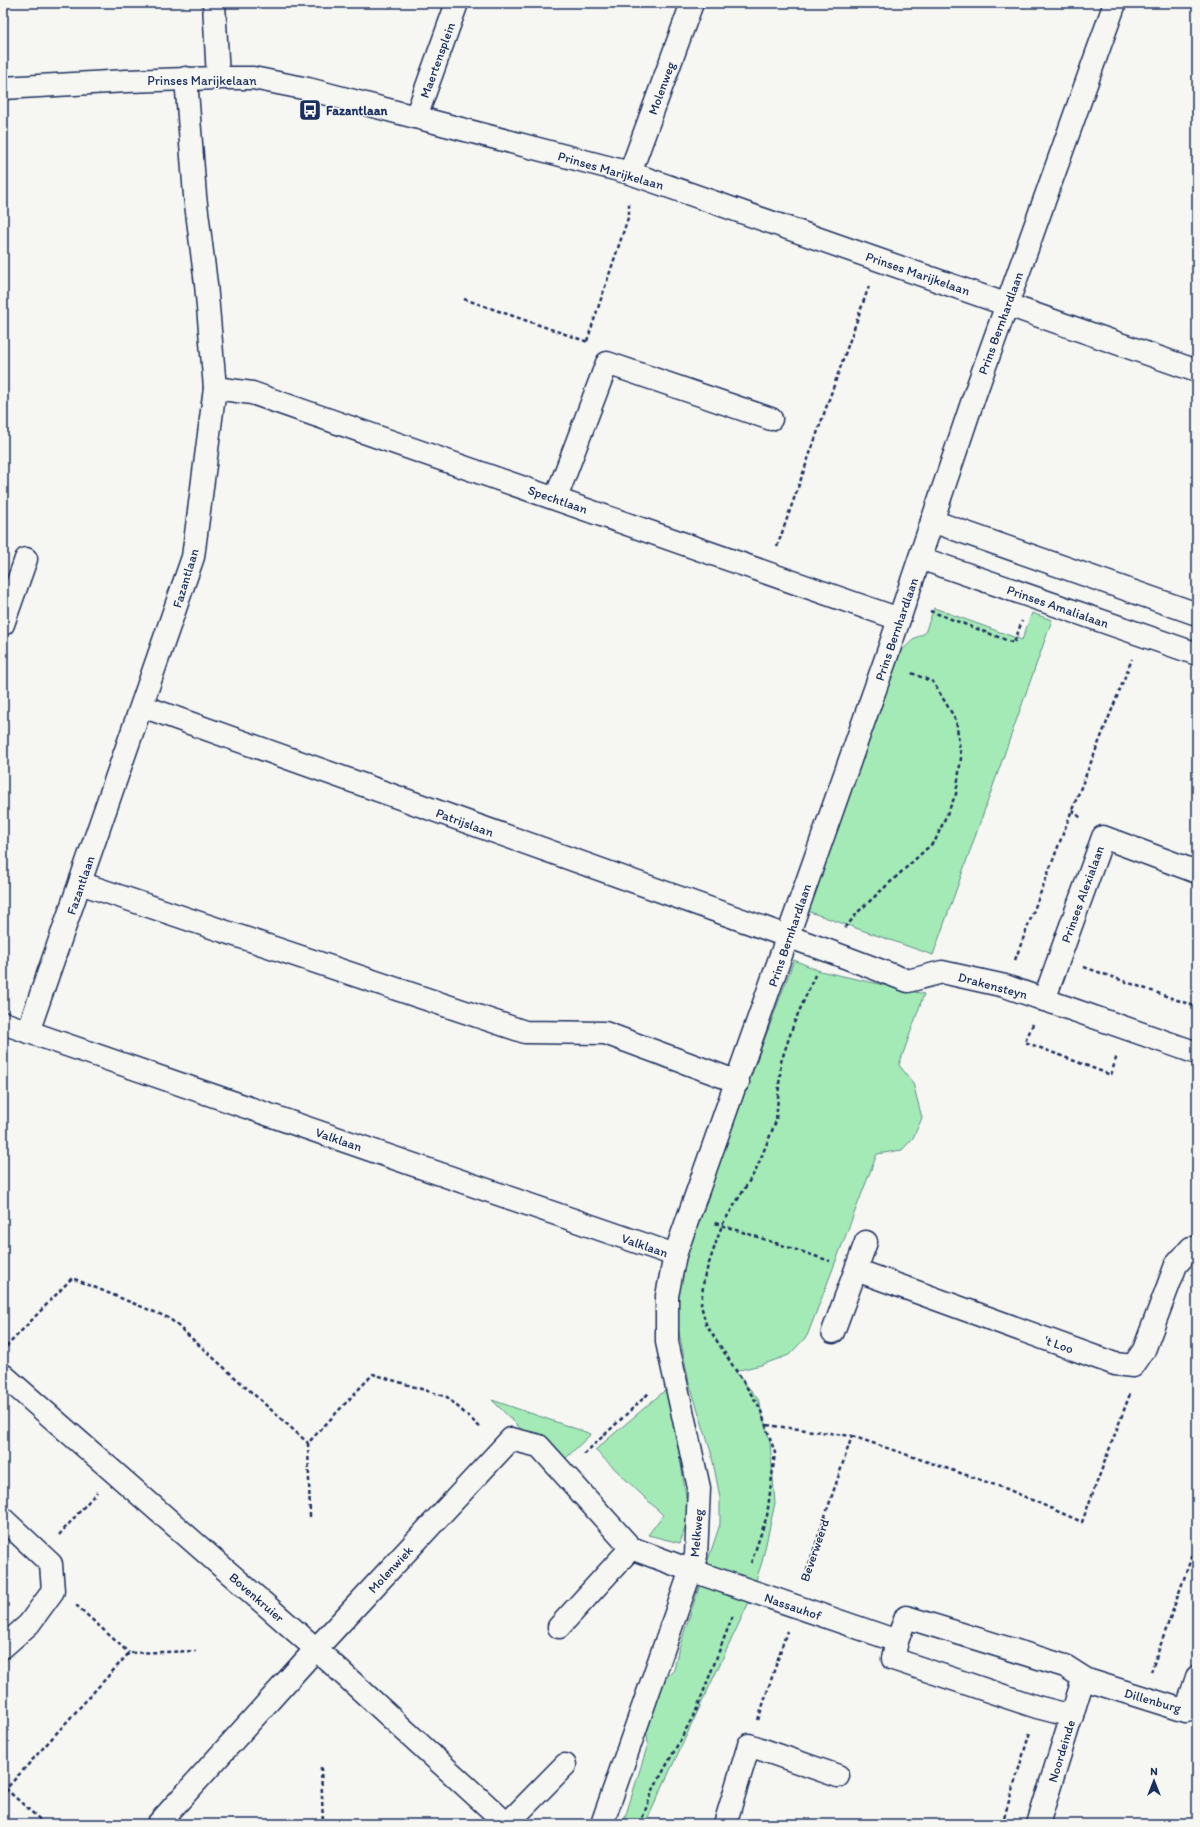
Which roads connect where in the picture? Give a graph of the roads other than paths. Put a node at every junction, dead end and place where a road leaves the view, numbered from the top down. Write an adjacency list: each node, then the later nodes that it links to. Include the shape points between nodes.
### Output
1 (214, 3): 6 (street)
2 (457, 3): 8 (street, Maertensplein)
3 (692, 3): 9 (street, Molenweg)
4 (1115, 3): 10 (street, Prins Bernhardlaan)
5 (186, 78): 6 (street, Prinses Marijkelaan); 7 (street, Prinses Marijkelaan); 12 (street, Fazantlaan, via 195,196)
6 (218, 78): 8 (street, Prinses Marijkelaan, via 253,78)
7 (3, 88)
8 (416, 117): 9 (street, Prinses Marijkelaan)
9 (630, 173): 10 (street, Prinses Marijkelaan)
10 (1007, 304): 11 (street, Prinses Marijkelaan); 15 (street, Prins Bernhardlaan)
11 (1197, 370)
12 (215, 388): 14 (street, Spechtlaan, via 252,393); 22 (street, Fazantlaan, via 193,557)
13 (771, 419): 14 (street, via 607,363)
14 (556, 498): 18 (street, Spechtlaan, via 768,572)
15 (932, 521): 16 (street, Prins Bernhardlaan); 19 (street)
16 (920, 558): 18 (street, Prins Bernhardlaan); 21 (street, Prinses Amalialaan)
17 (26, 559): 20 (street)
18 (902, 610): 25 (street, Prins Bernhardlaan)
19 (1197, 614)
20 (3, 624)
21 (1197, 654)
22 (142, 706): 24 (street, Fazantlaan); 25 (street, Patrijslaan)
23 (1197, 872): 26 (street, Prinses Alexialaan, via 1103,838)
24 (80, 884): 28 (street, Fazantlaan); 30 (street, via 525,1032 605,1034)
25 (788, 938): 26 (street, Drakensteyn, via 908,981 942,972 1006,986); 30 (street, Prins Bernhardlaan)
26 (1044, 1000): 29 (street, Drakensteyn)
27 (3, 1024): 28 (street, Valklaan)
28 (28, 1032): 33 (street, Valklaan)
29 (1197, 1053)
30 (738, 1082): 33 (street, Prins Bernhardlaan)
31 (866, 1242): 34 (street)
32 (1197, 1248): 34 (street, 't Loo, via 1191,1248 1176,1265 1144,1350 1133,1366 1115,1364)
33 (675, 1255): 39 (street, Melkweg, via 667,1296 667,1342 699,1488 696,1556)
34 (856, 1270): 35 (street)
35 (833, 1332)
36 (3, 1375): 43 (street, Bovenkruier)
37 (3, 1519): 42 (street, via 48,1567 53,1591 29,1624)
38 (631, 1548): 39 (street, Molenwiek); 40 (street); 43 (street, Molenwiek, via 539,1446 511,1439)
39 (690, 1570): 41 (street, Nassauhof); 51 (street, Melkweg)
40 (559, 1627)
41 (897, 1641): 45 (street, via 906,1617 1065,1666); 46 (street, via 893,1659 1037,1707)
42 (3, 1647)
43 (316, 1649): 49 (street, Molenwiek); 50 (street, Bovenkruier)
44 (1197, 1676): 45 (street, Dillenburg, via 1186,1711)
45 (1087, 1680): 46 (street, Noordeinde, via 1081,1686)
46 (1072, 1716): 53 (street, Noordeinde)
47 (565, 1765): 50 (street, Bovenkruier)
48 (838, 1776): 52 (street, via 749,1745)
49 (158, 1824)
50 (507, 1824)
51 (602, 1824)
52 (725, 1824)
53 (1038, 1824)

